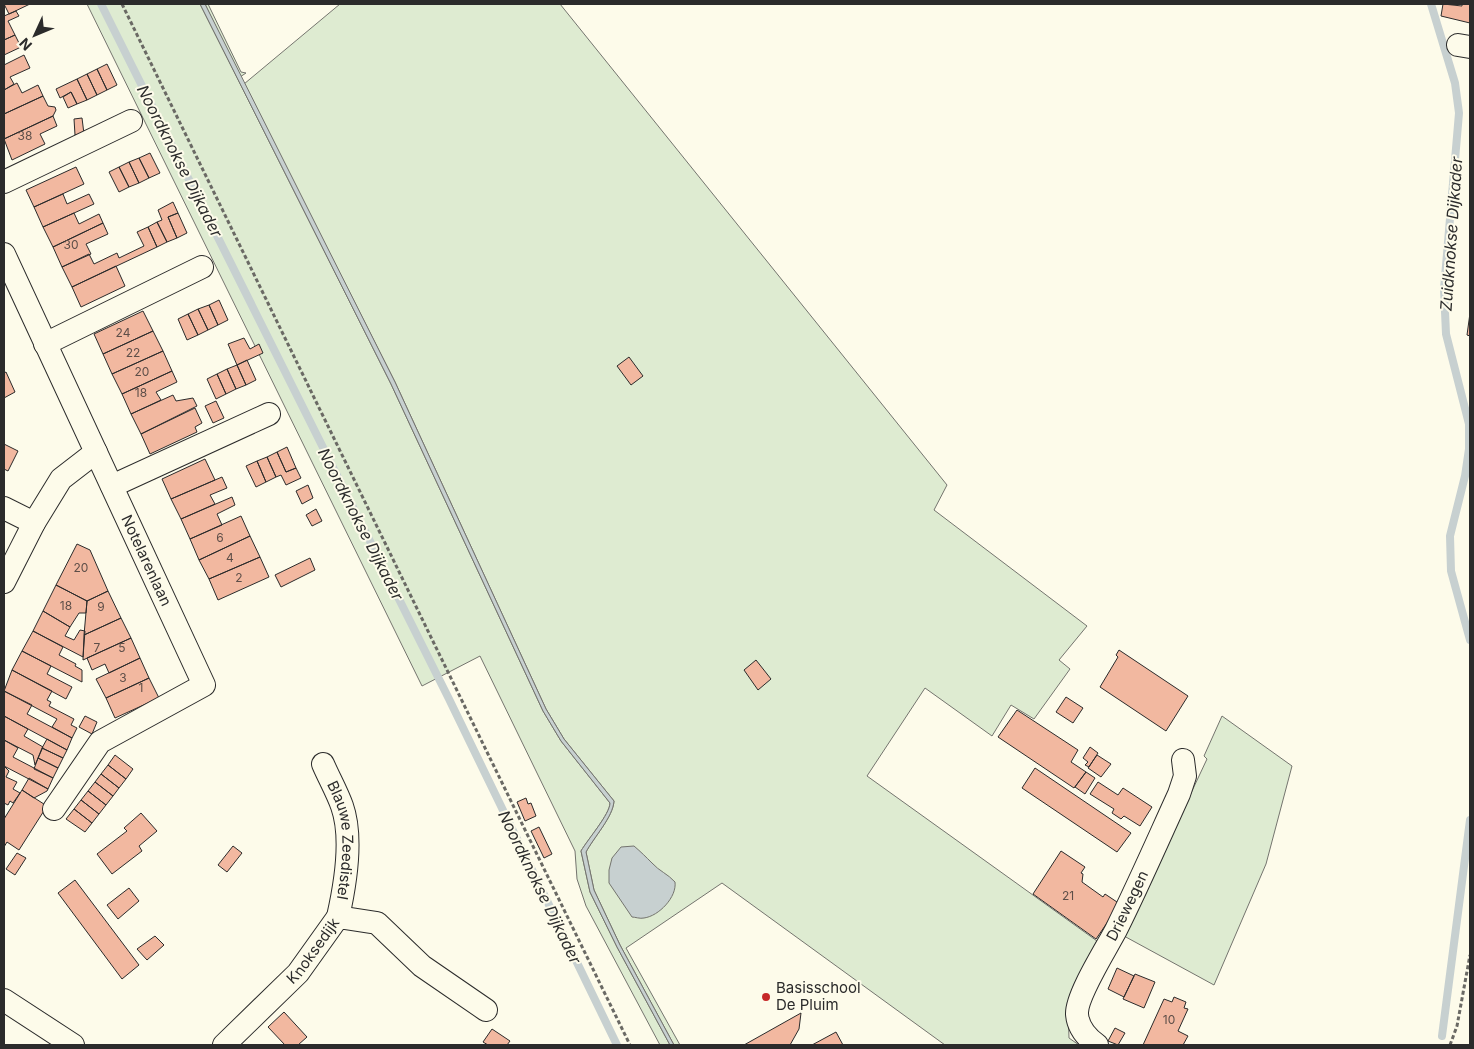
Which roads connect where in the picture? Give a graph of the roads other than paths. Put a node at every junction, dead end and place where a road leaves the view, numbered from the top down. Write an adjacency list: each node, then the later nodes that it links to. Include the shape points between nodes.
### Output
1 (131, 121): 2 (street)
2 (4, 182)
3 (4, 254): 5 (street, Notelarenlaan)
4 (202, 267): 5 (street)
5 (45, 344): 7 (street, Notelarenlaan)
6 (269, 414): 8 (street)
7 (96, 452): 8 (street, Notelarenlaan); 10 (street, via 61,479)
8 (112, 486): 14 (street, Notelarenlaan, via 204,685 100,742)
9 (4, 508): 10 (street)
10 (34, 523): 11 (street)
11 (4, 582)
12 (1183, 760): 20 (street, Driewegen, via 1185,776 1179,794 1081,997 1077,1012 1080,1025 1086,1037)
13 (323, 764): 15 (street, Blauwe Zeedistel, via 343,808 346,831 343,893)
14 (54, 809)
15 (338, 917): 17 (street, Knoksedijk, via 377,923 422,966); 19 (street, Knoksedijk, via 298,972)
16 (4, 1000): 18 (street)
17 (486, 1010)
18 (73, 1045)
19 (224, 1045)
20 (1097, 1045)

